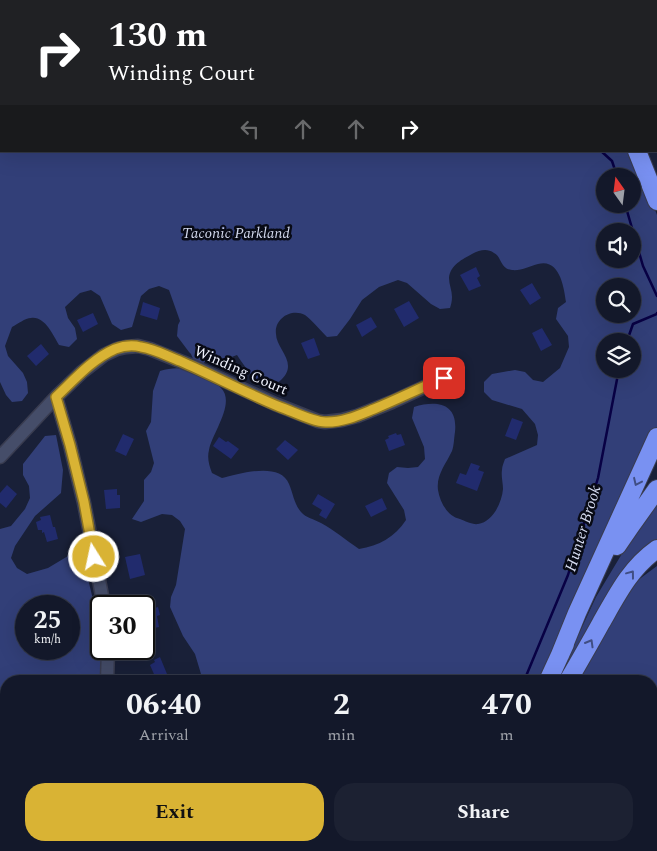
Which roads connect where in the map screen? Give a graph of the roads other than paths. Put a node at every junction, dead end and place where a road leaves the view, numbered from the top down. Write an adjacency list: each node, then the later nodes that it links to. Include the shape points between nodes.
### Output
1 (637, 152): 4 (highway)
2 (649, 152): 3 (highway)
3 (657, 168)
4 (657, 201)
5 (444, 378): 6 (street, Winding Court, via 357,416 325,422 275,404 150,349 126,346 104,355)
6 (56, 397): 8 (street, Winding Court); 11 (street, via 84,502)
7 (657, 438): 12 (highway, one-way to 12)
8 (0, 458)
9 (657, 489): 12 (highway, via 608,562)
10 (657, 549): 16 (highway, one-way to 10, via 624,584 641,562)
11 (102, 595)
12 (560, 655): 15 (highway)
13 (107, 660): 14 (street)
14 (106, 675)
15 (551, 675)
16 (571, 675)

